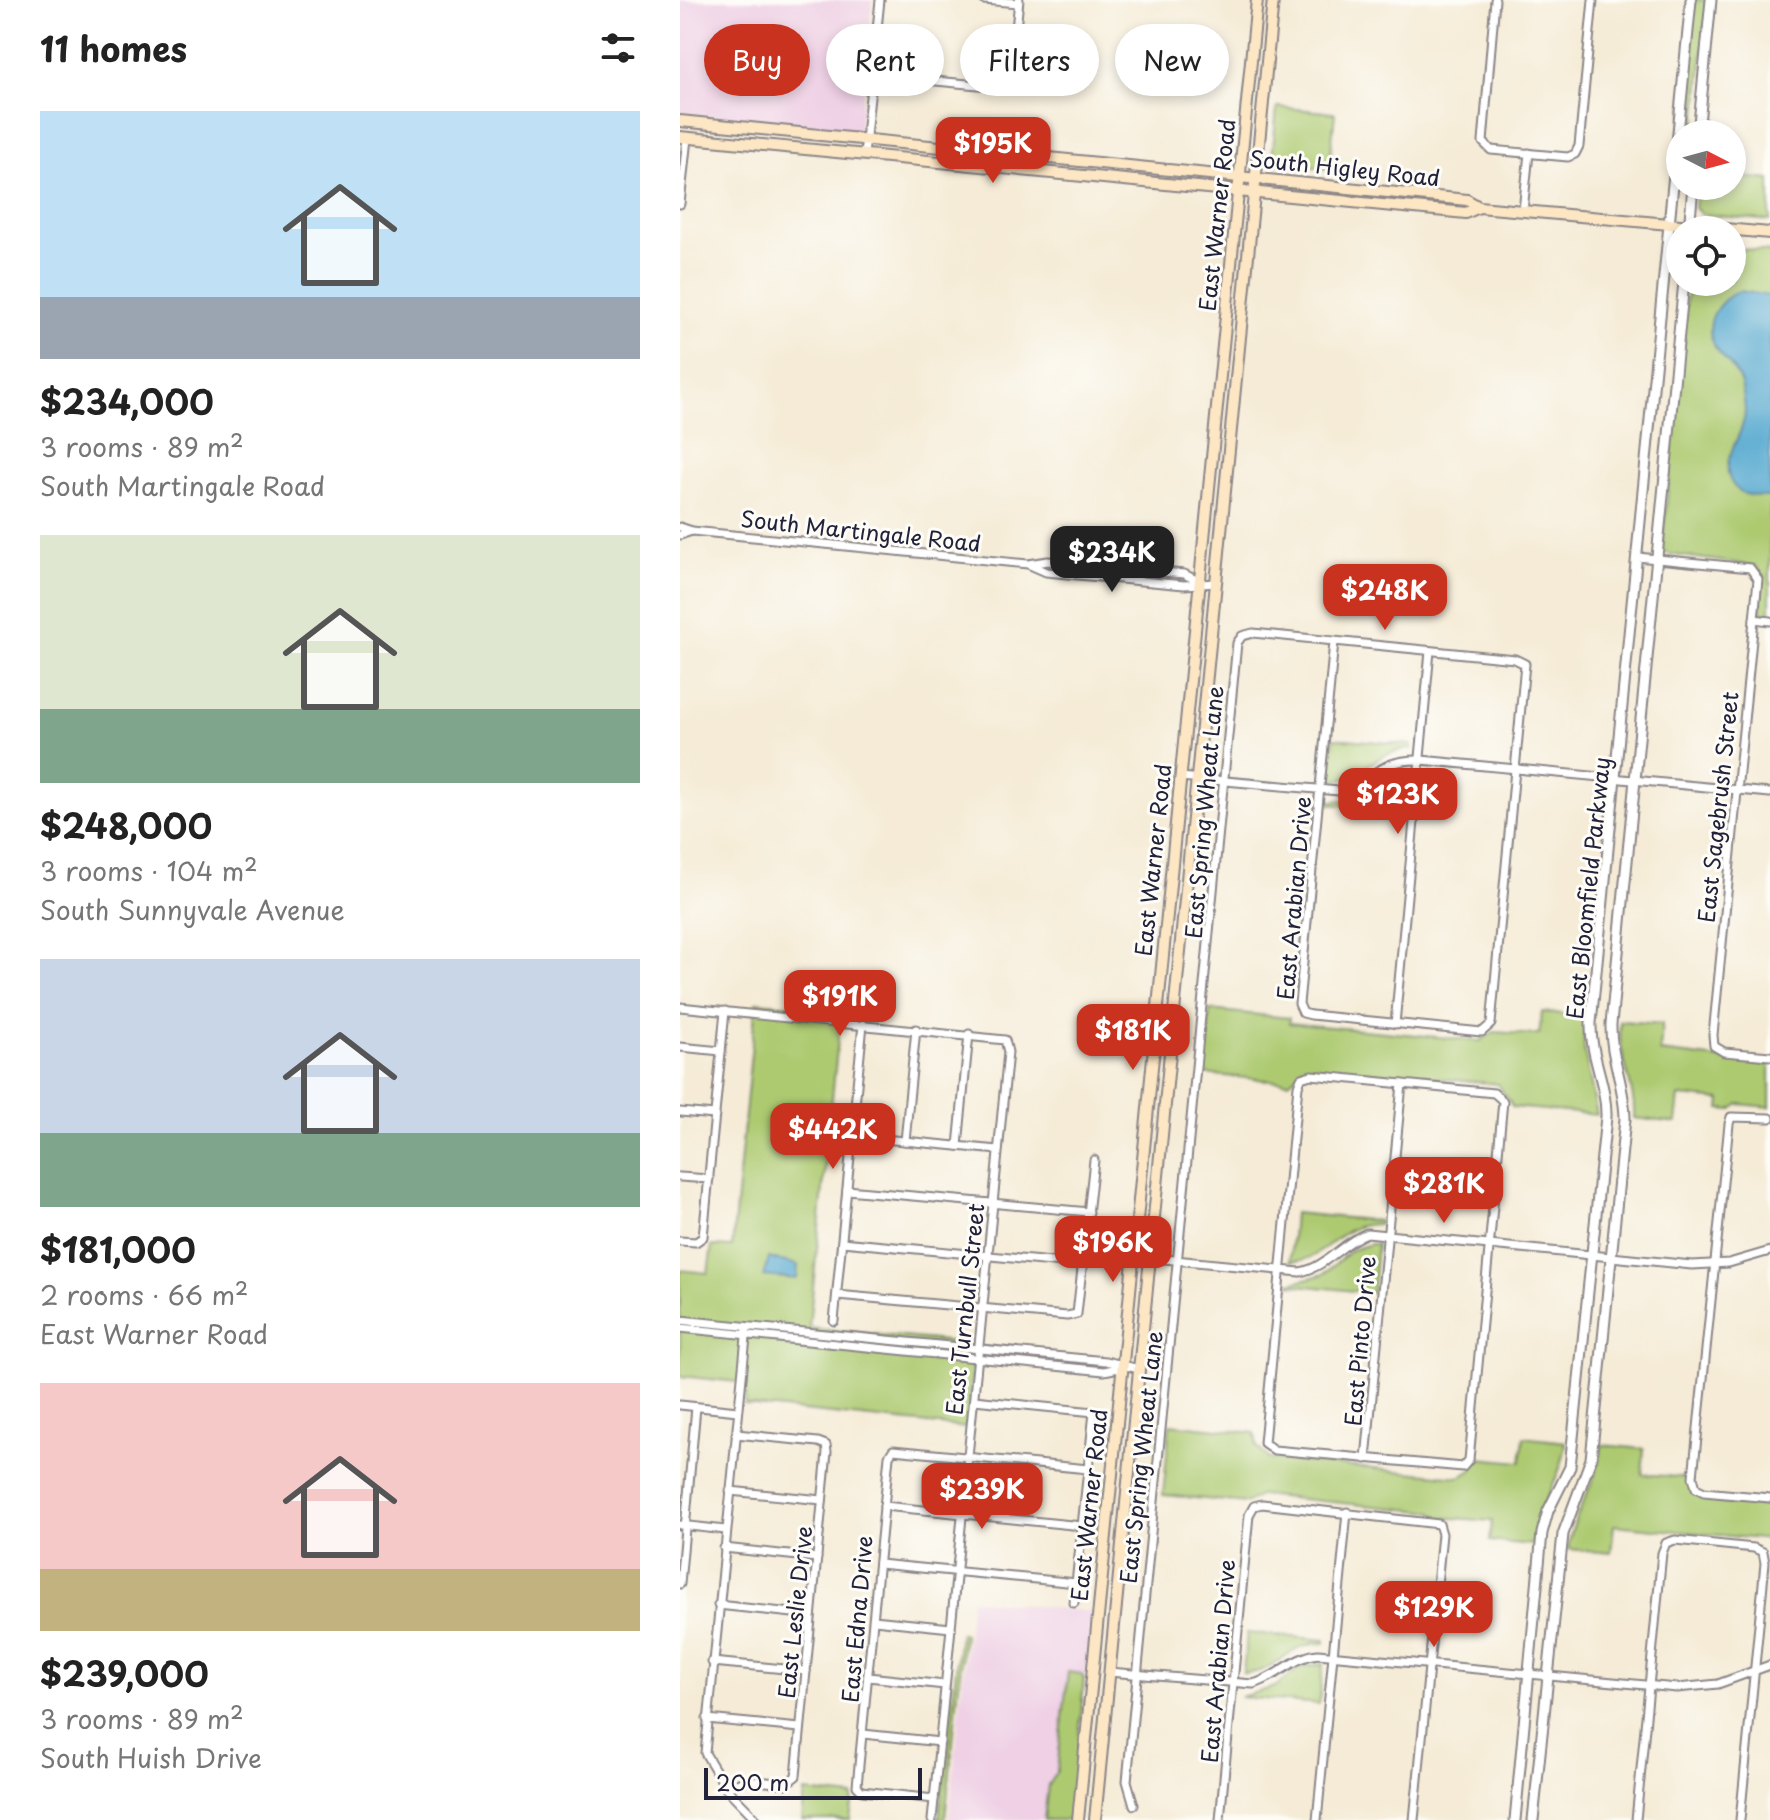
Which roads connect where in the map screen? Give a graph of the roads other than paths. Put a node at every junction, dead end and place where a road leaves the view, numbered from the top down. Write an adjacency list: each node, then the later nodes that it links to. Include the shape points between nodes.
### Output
1 (880, 0): 10 (street)
2 (984, 0): 9 (street)
3 (1257, 0): 19 (main road, East Warner Road)
4 (1273, 0): 20 (main road, East Warner Road)
5 (1495, 0): 17 (street, via 1482,139 1491,150)
6 (1593, 0): 17 (street, via 1579,146 1573,155)
7 (1691, 0): 26 (street, East Bloomfield Parkway)
8 (1711, 0): 13 (street)
9 (1018, 1): 11 (street, via 1010,88)
10 (877, 24)
11 (944, 82)
12 (870, 96): 16 (street)
13 (1699, 120)
14 (680, 121): 16 (main road, South Higley Road)
15 (684, 138): 18 (main road, South Higley Road); 23 (street)
16 (866, 139): 18 (street); 19 (main road, South Higley Road)
17 (1529, 153): 25 (street)
18 (864, 155): 21 (main road, South Higley Road)
19 (1240, 176): 20 (main road, South Higley Road); 21 (main road, East Warner Road)
20 (1256, 178): 22 (main road, East Warner Road); 24 (main road, South Higley Road, via 1467,200)
21 (1239, 192): 22 (main road, South Higley Road); 32 (main road, East Warner Road)
22 (1255, 194): 24 (main road, South Higley Road, via 1466,213); 33 (main road, East Warner Road)
23 (680, 204)
24 (1479, 207): 25 (main road, South Higley Road)
25 (1523, 211): 27 (main road, South Higley Road)
26 (1671, 216)
27 (1666, 223)
28 (1746, 232): 29 (main road, South Higley Road)
29 (1770, 233)
30 (1666, 263): 37 (street, East Bloomfield Parkway)
31 (1683, 296): 38 (street, East Bloomfield Parkway)
32 (1217, 403): 33 (main road); 39 (main road, East Warner Road)
33 (1233, 405): 40 (main road, East Warner Road)
34 (680, 527): 35 (street, South Martingale Road)
35 (692, 531): 36 (street, South Martingale Road); 39 (street, South Martingale Road, via 1184,574)
36 (680, 535)
37 (1637, 557): 38 (street); 49 (street, East Bloomfield Parkway)
38 (1657, 559): 41 (street, East Sagebrush Street, via 1750,568 1756,572); 51 (street, East Bloomfield Parkway)
39 (1200, 582): 40 (street, South Martingale Road); 47 (main road, East Warner Road)
40 (1217, 583): 48 (main road, East Warner Road)
41 (1754, 619): 42 (street); 53 (street, East Sagebrush Street)
42 (1770, 621)
43 (1334, 642): 44 (street); 50 (street, East Spring Wheat Lane, via 1242,636 1237,643); 52 (street, East Arabian Drive)
44 (1430, 651): 45 (street); 46 (street, via 1525,664)
45 (1421, 760): 46 (street); 52 (street, via 1397,760 1352,789); 58 (street)
46 (1517, 770): 49 (street); 58 (street, via 1488,1030)
47 (1180, 777): 48 (street); 61 (main road, East Warner Road)
48 (1197, 778): 50 (street); 63 (main road, East Warner Road)
49 (1616, 779): 51 (street); 85 (street, East Bloomfield Parkway, via 1591,1023 1606,1103)
50 (1224, 781): 52 (street); 90 (street, East Spring Wheat Lane)
51 (1634, 781): 53 (street); 89 (street, East Bloomfield Parkway, via 1611,1024 1611,1048 1625,1106)
52 (1321, 790): 58 (street, East Arabian Drive, via 1299,1004 1303,1013)
53 (1737, 791): 54 (street); 65 (street, East Sagebrush Street, via 1714,1046 1724,1052)
54 (1770, 793)
55 (680, 1007): 56 (street)
56 (725, 1011): 57 (street); 64 (street)
57 (863, 1024): 59 (street); 70 (street)
58 (1395, 1024)
59 (916, 1029): 60 (street); 71 (street)
60 (969, 1034): 72 (street); 73 (street, East Turnbull Street, via 1005,1040)
61 (1152, 1046): 63 (main road); 87 (main road, East Warner Road)
62 (680, 1047): 64 (street)
63 (1171, 1047): 88 (main road, East Warner Road)
64 (721, 1051): 68 (street)
65 (1770, 1056)
66 (1402, 1084): 80 (street, East Pinto Drive); 83 (street, via 1501,1097); 93 (street, via 1301,1078)
67 (680, 1112): 68 (street)
68 (715, 1115): 76 (street)
69 (1770, 1118): 92 (street, via 1731,1117)
70 (852, 1136): 71 (street); 77 (street)
71 (905, 1141): 72 (street)
72 (958, 1146): 73 (street)
73 (998, 1150): 78 (street, East Turnbull Street)
74 (1094, 1160): 79 (street)
75 (680, 1177): 76 (street)
76 (709, 1179): 81 (street, via 703,1237)
77 (847, 1190): 78 (street); 82 (street)
78 (993, 1203): 79 (street); 86 (street, East Turnbull Street)
79 (1089, 1212): 91 (street)
80 (1387, 1234): 83 (street); 93 (street, via 1351,1239 1312,1270); 109 (street, East Pinto Drive)
81 (680, 1241)
82 (842, 1242): 86 (street); 94 (street)
83 (1489, 1245): 85 (street); 109 (street, via 1469,1460 1465,1466)
84 (1770, 1251): 92 (street)
85 (1592, 1255): 89 (street); 138 (street, East Bloomfield Parkway, via 1572,1453 1542,1533)
86 (988, 1256): 91 (street); 95 (street, East Turnbull Street)
87 (1133, 1256): 88 (street); 101 (main road, East Warner Road)
88 (1150, 1257): 90 (street); 102 (main road, East Warner Road)
89 (1610, 1257): 92 (street); 140 (street, East Bloomfield Parkway, via 1591,1459 1563,1534)
90 (1177, 1261): 93 (street); 139 (street, East Spring Wheat Lane)
91 (1084, 1265): 95 (street, via 1077,1314)
92 (1715, 1265): 112 (street, via 1693,1477 1696,1488 1704,1492)
93 (1280, 1271): 109 (street, via 1266,1446)
94 (837, 1295): 95 (street); 97 (street)
95 (982, 1309): 100 (street, East Turnbull Street)
96 (680, 1320): 99 (street)
97 (834, 1321)
98 (680, 1328): 99 (street)
99 (747, 1331): 100 (street); 106 (street)
100 (978, 1352): 101 (street, via 1106,1361); 103 (street, East Turnbull Street)
101 (1122, 1368): 102 (street); 154 (main road, East Warner Road)
102 (1139, 1369): 136 (main road, East Warner Road)
103 (974, 1400): 108 (street, East Turnbull Street); 110 (street, via 1094,1412)
104 (680, 1405): 105 (street)
105 (696, 1407): 106 (street); 117 (street)
106 (738, 1411): 107 (street)
107 (736, 1434): 111 (street); 113 (street, East Leslie Drive, via 826,1445)
108 (968, 1458): 110 (street); 114 (street, East Edna Drive, via 893,1450); 116 (street, East Turnbull Street)
109 (1366, 1459)
110 (1088, 1469): 118 (street)
111 (730, 1491): 113 (street); 119 (street)
112 (1770, 1498)
113 (822, 1500): 121 (street, East Leslie Drive)
114 (884, 1506): 116 (street); 122 (street, East Edna Drive)
115 (1347, 1512): 131 (street); 133 (street, via 1439,1524); 142 (street, East Arabian Drive, via 1254,1506)
116 (962, 1514): 118 (street); 123 (street, East Turnbull Street)
117 (683, 1525): 119 (street); 125 (street)
118 (1082, 1526): 124 (street)
119 (726, 1530): 120 (street)
120 (724, 1548): 121 (street); 127 (street)
121 (817, 1558): 128 (street, East Leslie Drive)
122 (879, 1564): 123 (street); 129 (street, East Edna Drive)
123 (957, 1571): 124 (street); 130 (street, East Turnbull Street)
124 (1077, 1583): 126 (street)
125 (680, 1584)
126 (1074, 1603)
127 (718, 1605): 128 (street); 132 (street)
128 (811, 1615): 135 (street, East Leslie Drive)
129 (874, 1620): 130 (street); 141 (street, East Edna Drive)
130 (951, 1628): 143 (street, East Turnbull Street)
131 (1333, 1655): 133 (street); 142 (street, via 1305,1655 1265,1681); 157 (street)
132 (712, 1662): 135 (street); 145 (street)
133 (1429, 1664): 138 (street); 158 (street)
134 (1770, 1665): 137 (street)
135 (806, 1671): 146 (street, East Leslie Drive)
136 (1109, 1672): 139 (street); 155 (main road, East Warner Road)
137 (1754, 1672): 144 (street, via 1705,1686); 144 (street, via 1763,1552 1675,1540 1666,1543 1662,1553); 162 (street)
138 (1529, 1674): 140 (street); 159 (street, East Bloomfield Parkway)
139 (1137, 1675): 142 (street); 151 (street, East Spring Wheat Lane, via 1127,1781)
140 (1547, 1676): 144 (street); 160 (street, East Bloomfield Parkway)
141 (868, 1677): 143 (street); 147 (street, East Edna Drive)
142 (1233, 1684): 156 (street, East Arabian Drive)
143 (945, 1685): 148 (street, East Turnbull Street)
144 (1650, 1686): 161 (street)
145 (707, 1719): 146 (street); 149 (street, via 705,1753)
146 (800, 1728): 149 (street, East Leslie Drive, via 793,1782 747,1780)
147 (863, 1734): 148 (street); 150 (street, East Edna Drive, via 857,1786 862,1791)
148 (940, 1742): 150 (street, East Turnbull Street)
149 (726, 1788): 152 (street)
150 (934, 1799): 153 (street, East Turnbull Street)
151 (1134, 1805)
152 (757, 1820)
153 (932, 1820)
154 (1078, 1820)
155 (1095, 1820)
156 (1220, 1820)
157 (1317, 1820)
158 (1414, 1820)
159 (1515, 1820)
160 (1533, 1820)
161 (1636, 1820)
162 (1740, 1820)

